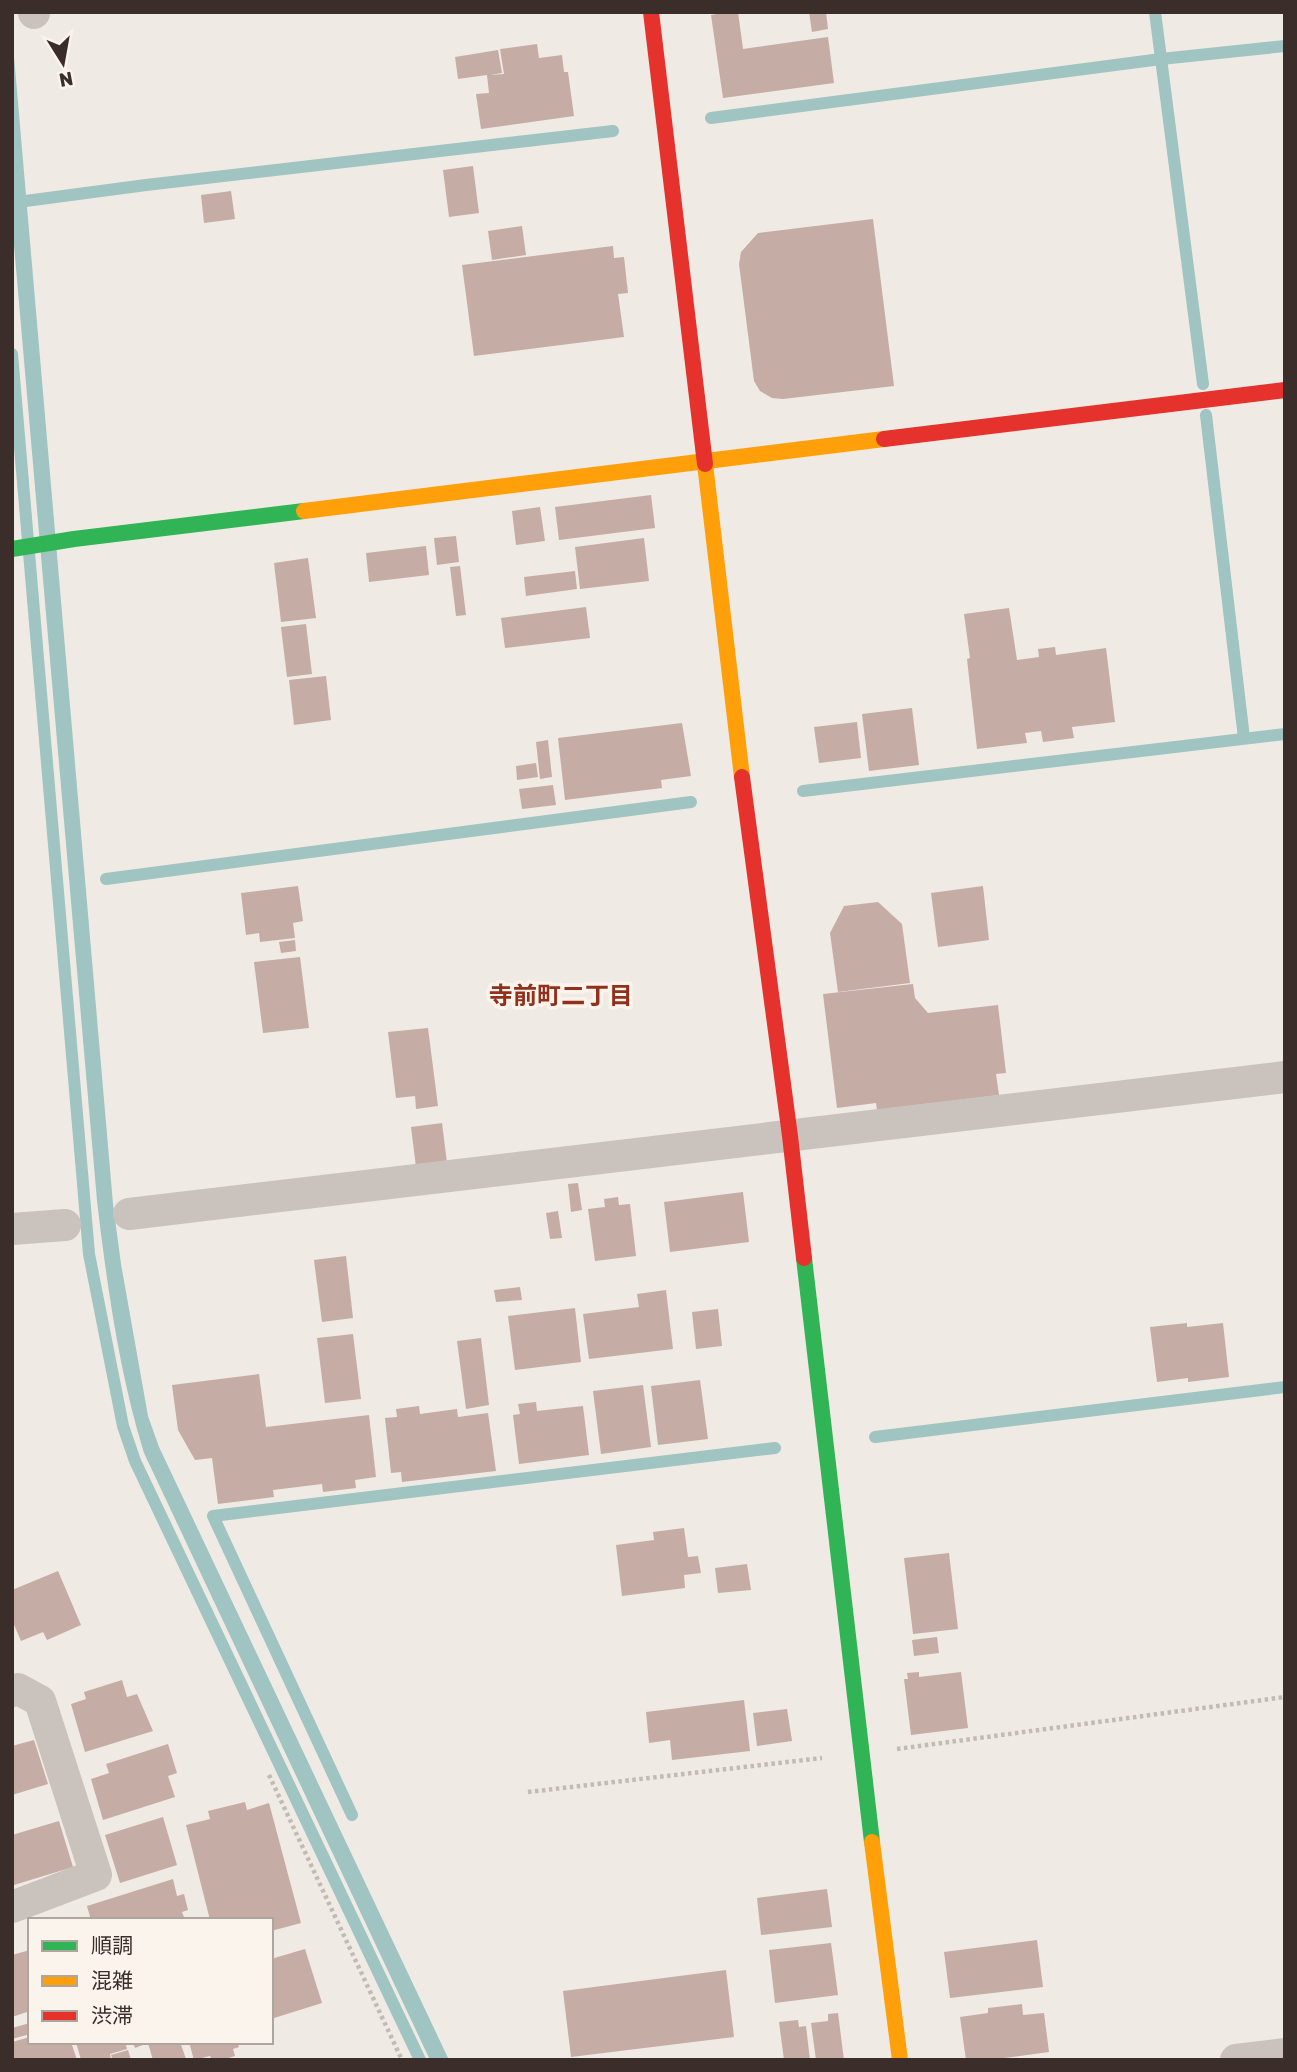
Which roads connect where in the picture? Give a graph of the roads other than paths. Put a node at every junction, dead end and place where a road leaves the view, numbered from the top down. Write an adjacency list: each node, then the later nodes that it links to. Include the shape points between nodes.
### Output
1 (651, 12): 3 (street)
2 (1285, 390): 3 (street)
3 (704, 462): 4 (street); 6 (street)
4 (12, 549)
5 (1285, 1077): 6 (street)
6 (790, 1136): 7 (street); 13 (street, via 860,1754)
7 (129, 1214)
8 (65, 1225): 9 (street)
9 (12, 1229)
10 (12, 1691): 11 (street, via 18,1689 40,1701 96,1875)
11 (12, 1907)
12 (1285, 2054): 14 (street)
13 (900, 2060)
14 (1236, 2060)

